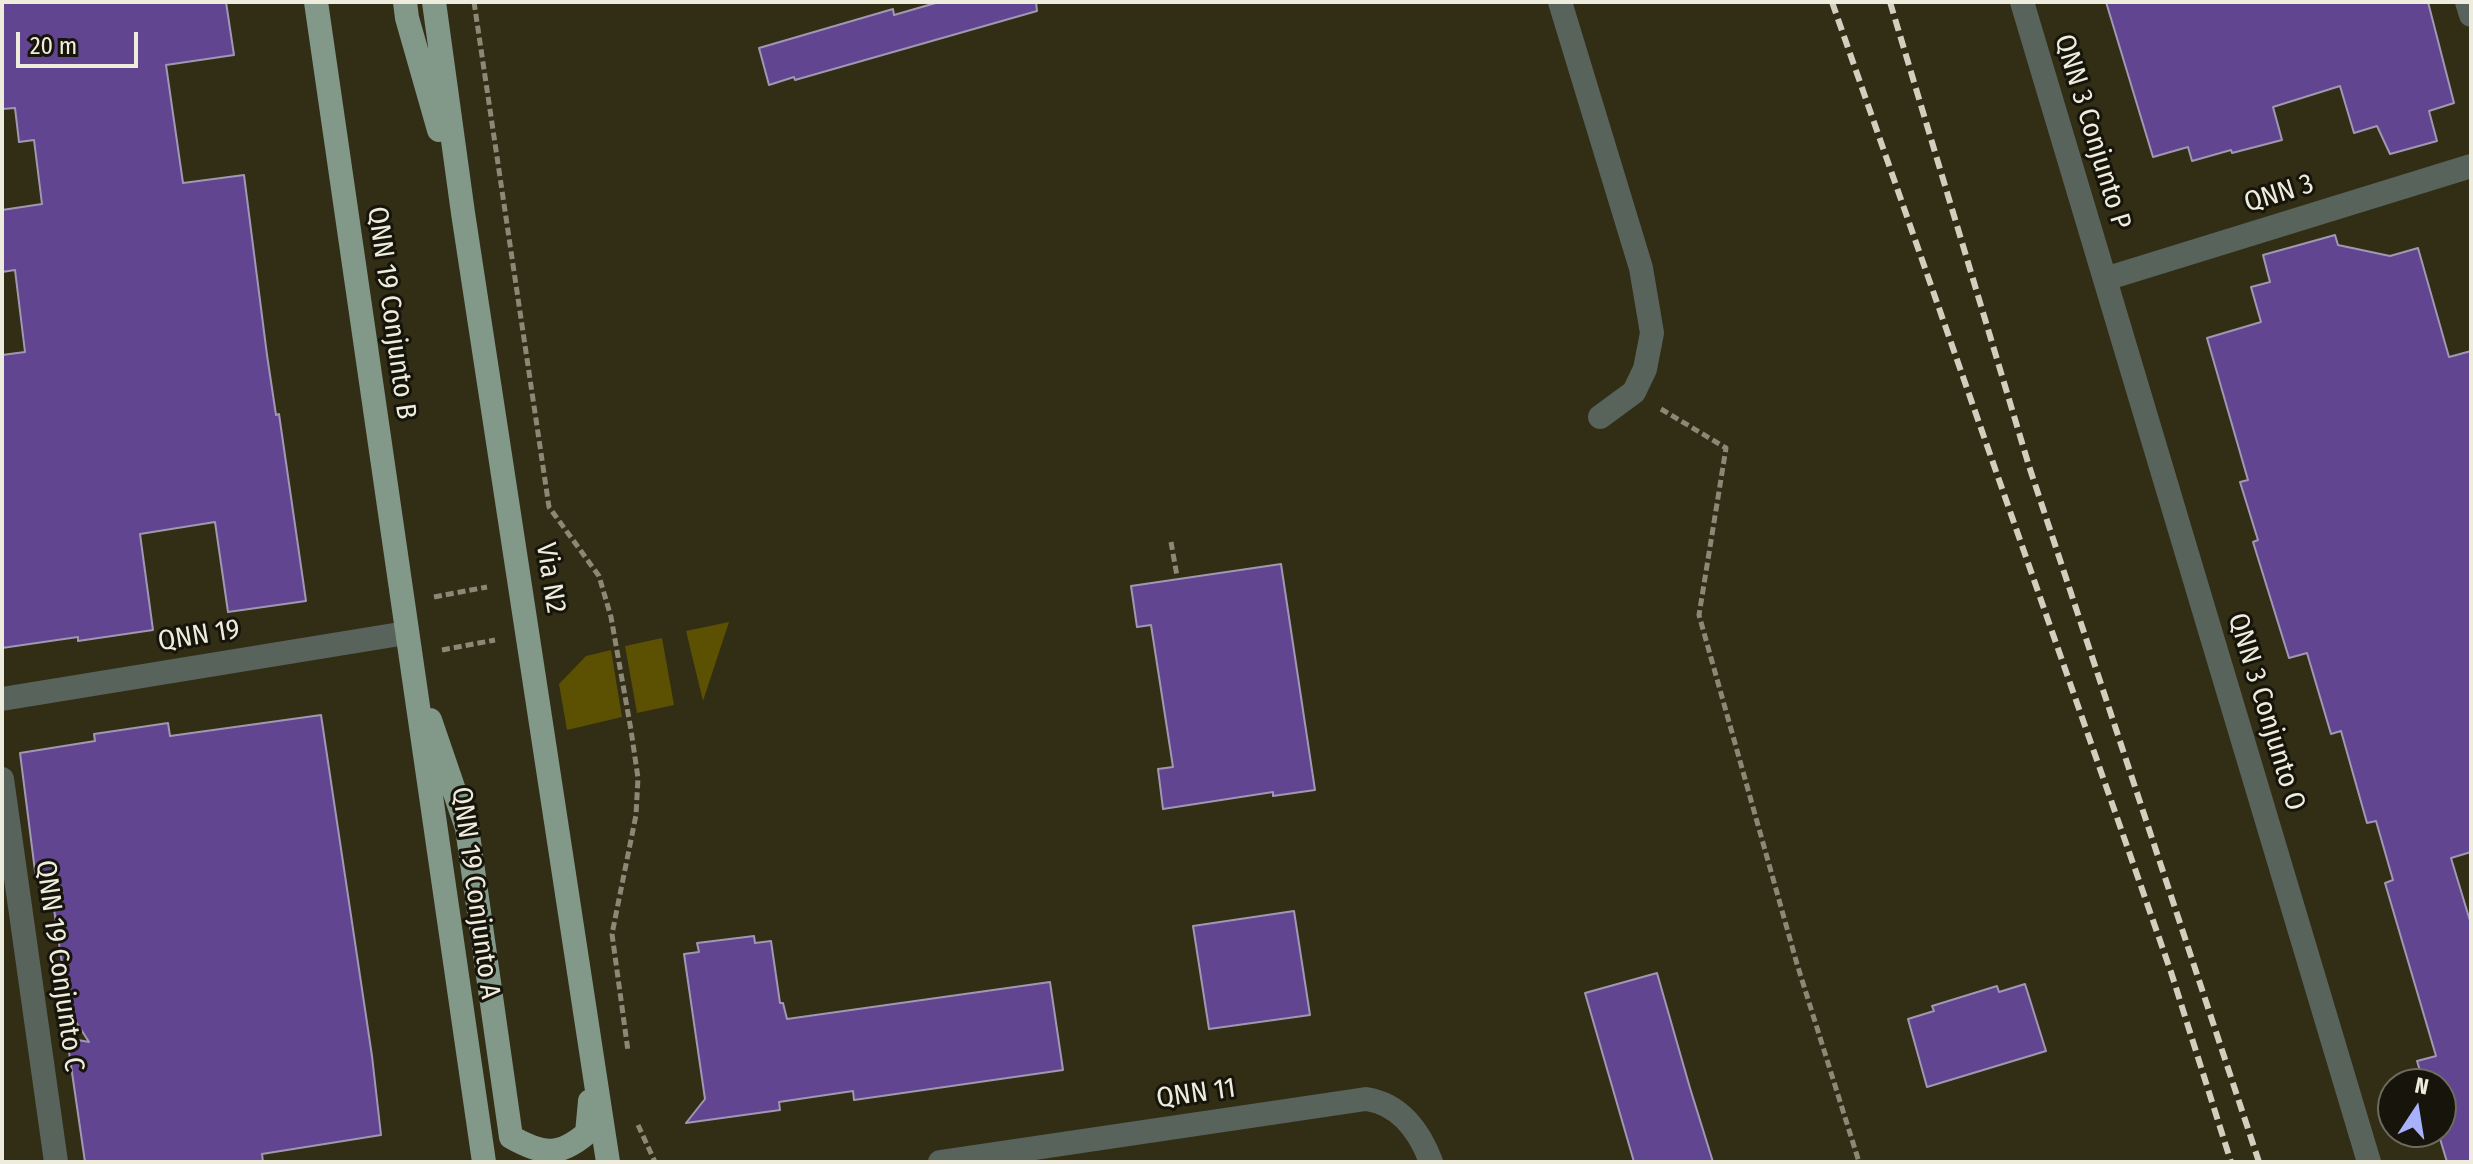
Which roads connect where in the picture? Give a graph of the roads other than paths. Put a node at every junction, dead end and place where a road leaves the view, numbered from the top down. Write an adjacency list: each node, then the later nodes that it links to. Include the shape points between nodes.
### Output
1 (316, 2): 12 (main road, QNN 19 Conjunto B)
2 (405, 2): 9 (main road)
3 (434, 2): 9 (main road, Via N2)
4 (1560, 2): 11 (street, via 1641,268 1652,333 1634,392)
5 (2022, 2): 10 (street, QNN 3 Conjunto P)
6 (2467, 2): 7 (street)
7 (2471, 15)
8 (2471, 166): 10 (street, QNN 3)
9 (463, 213): 15 (main road, Via N2)
10 (2105, 279): 21 (street, QNN 3 Conjunto O)
11 (1600, 417)
12 (408, 645): 13 (street, QNN 19); 15 (main road, via 467,828 511,1137 530,1148 555,1152 587,1133); 17 (main road, QNN 19 Conjunto A)
13 (2, 699)
14 (2, 779): 16 (street, QNN 19 Conjunto C)
15 (593, 1064): 18 (main road, Via N2)
16 (56, 1162)
17 (484, 1162)
18 (608, 1162)
19 (940, 1162): 20 (street, QNN 11, via 1366,1099 1391,1106 1404,1117)
20 (1431, 1162)
21 (2369, 1162)

